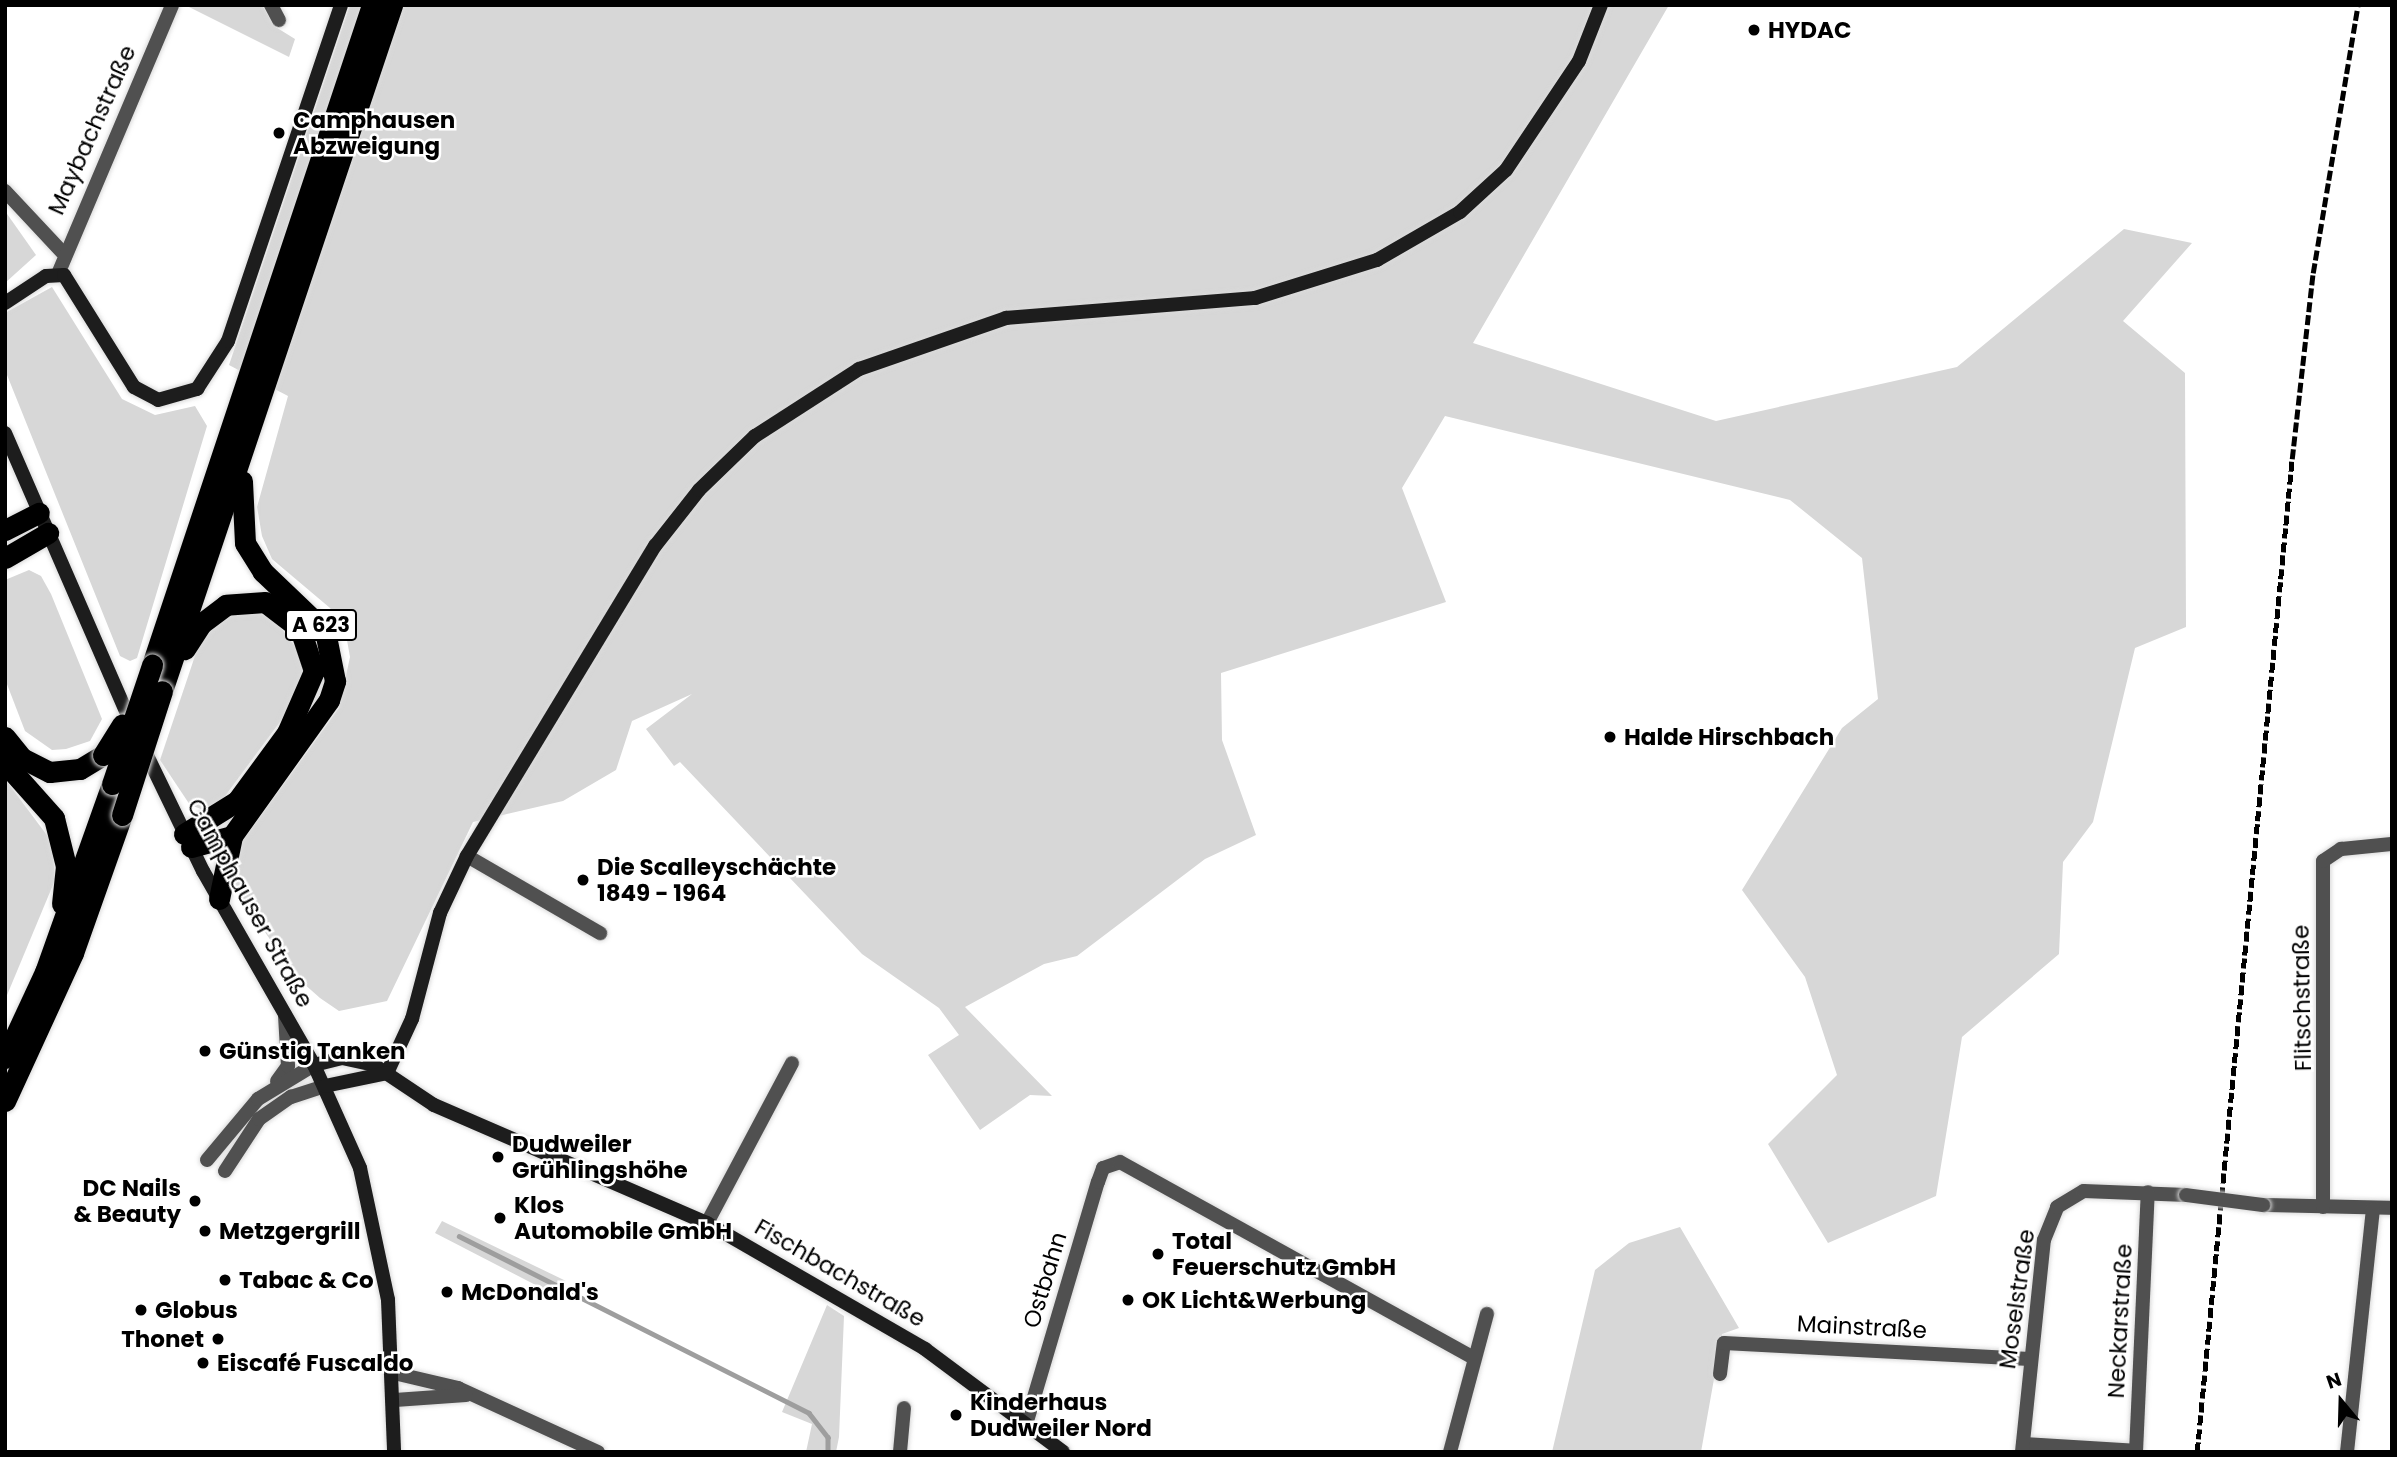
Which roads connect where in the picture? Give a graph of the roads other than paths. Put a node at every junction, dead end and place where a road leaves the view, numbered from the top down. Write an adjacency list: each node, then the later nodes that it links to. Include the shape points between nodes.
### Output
1 (172, 5): 9 (street, Maybachstraße)
2 (271, 5): 7 (street)
3 (341, 5): 10 (street, via 228,341 209,378 170,401 145,396 122,370 71,281)
4 (372, 5): 18 (highway)
5 (392, 5): 12 (highway, A 623)
6 (1601, 5): 25 (street, via 1578,61 1506,170 1460,212 1377,260 1255,298 1006,318 896,353 784,412 699,490 661,537)
7 (279, 20)
8 (5, 191): 9 (street)
9 (62, 253): 10 (street, Maybachstraße)
10 (58, 274): 11 (street)
11 (5, 303)
12 (256, 414): 19 (highway, A 623); 22 (highway, A 623, via 239,496 245,543 263,572 325,631 335,681 329,700)
13 (5, 433): 14 (street, Camphauser Straße)
14 (38, 513): 15 (highway); 16 (street, Camphauser Straße)
15 (5, 530)
16 (48, 533): 17 (highway); 23 (street, Camphauser Straße)
17 (5, 558)
18 (151, 664): 20 (highway, bridge, via 103,755 80,769 50,772 29,762); 28 (highway, bridge)
19 (162, 691): 23 (highway, via 201,624 240,601 277,608 300,629 313,654 310,689 287,733 237,800); 36 (highway, A 623, bridge, via 73,953)
20 (5, 737)
21 (5, 762): 28 (highway, via 46,804 64,851 66,882)
22 (232, 836): 23 (highway); 26 (highway, via 221,863)
23 (188, 841): 26 (street, Camphauser Straße)
24 (2392, 844): 40 (street, Flitschstraße, via 2341,849 2323,861)
25 (467, 856): 27 (street); 33 (street, via 440,913 412,1019)
26 (219, 899): 29 (street, Camphauser Straße)
27 (600, 933)
28 (45, 972): 30 (highway)
29 (285, 1013): 32 (street, Camphauser Straße); 35 (street, Fischbachstraße, via 288,1066)
30 (5, 1058)
31 (792, 1063): 43 (street)
32 (314, 1065): 33 (street, Fischbachstraße, via 358,1059); 34 (street, Camphauser Straße); 35 (street, Fischbachstraße)
33 (387, 1073): 34 (street); 43 (street, Fischbachstraße, via 434,1105)
34 (325, 1086): 38 (street, via 291,1097 258,1119); 47 (street, Camphauser Straße, via 365,1183 388,1300)
35 (273, 1087): 37 (street, Fischbachstraße, via 239,1116)
36 (5, 1101)
37 (207, 1160)
38 (225, 1171)
39 (2148, 1192): 40 (street, bridge); 46 (street, Moselstraße, via 2084,1191 2057,1207 2044,1240); 59 (street, Neckarstraße)
40 (2323, 1207): 42 (street)
41 (2392, 1208): 42 (street)
42 (2374, 1209): 60 (street)
43 (707, 1223): 52 (street, Fischbachstraße, via 829,1289)
44 (1487, 1314): 45 (street)
45 (1474, 1358): 52 (street, Ostbahn, via 1149,1173 1120,1162 1103,1168); 58 (street)
46 (2030, 1359): 48 (street, Mainstraße, via 1724,1343); 53 (street, Moselstraße)
47 (394, 1373): 49 (street); 50 (street, Camphauser Straße)
48 (1720, 1374)
49 (466, 1395): 50 (street); 55 (street)
50 (395, 1400): 54 (street, Camphauser Straße)
51 (904, 1408): 56 (street)
52 (1027, 1422): 57 (street, Fischbachstraße)
53 (2023, 1448): 59 (street)
54 (394, 1452)
55 (598, 1452)
56 (900, 1452)
57 (1063, 1452)
58 (1450, 1452)
59 (2136, 1452)
60 (2347, 1452)

